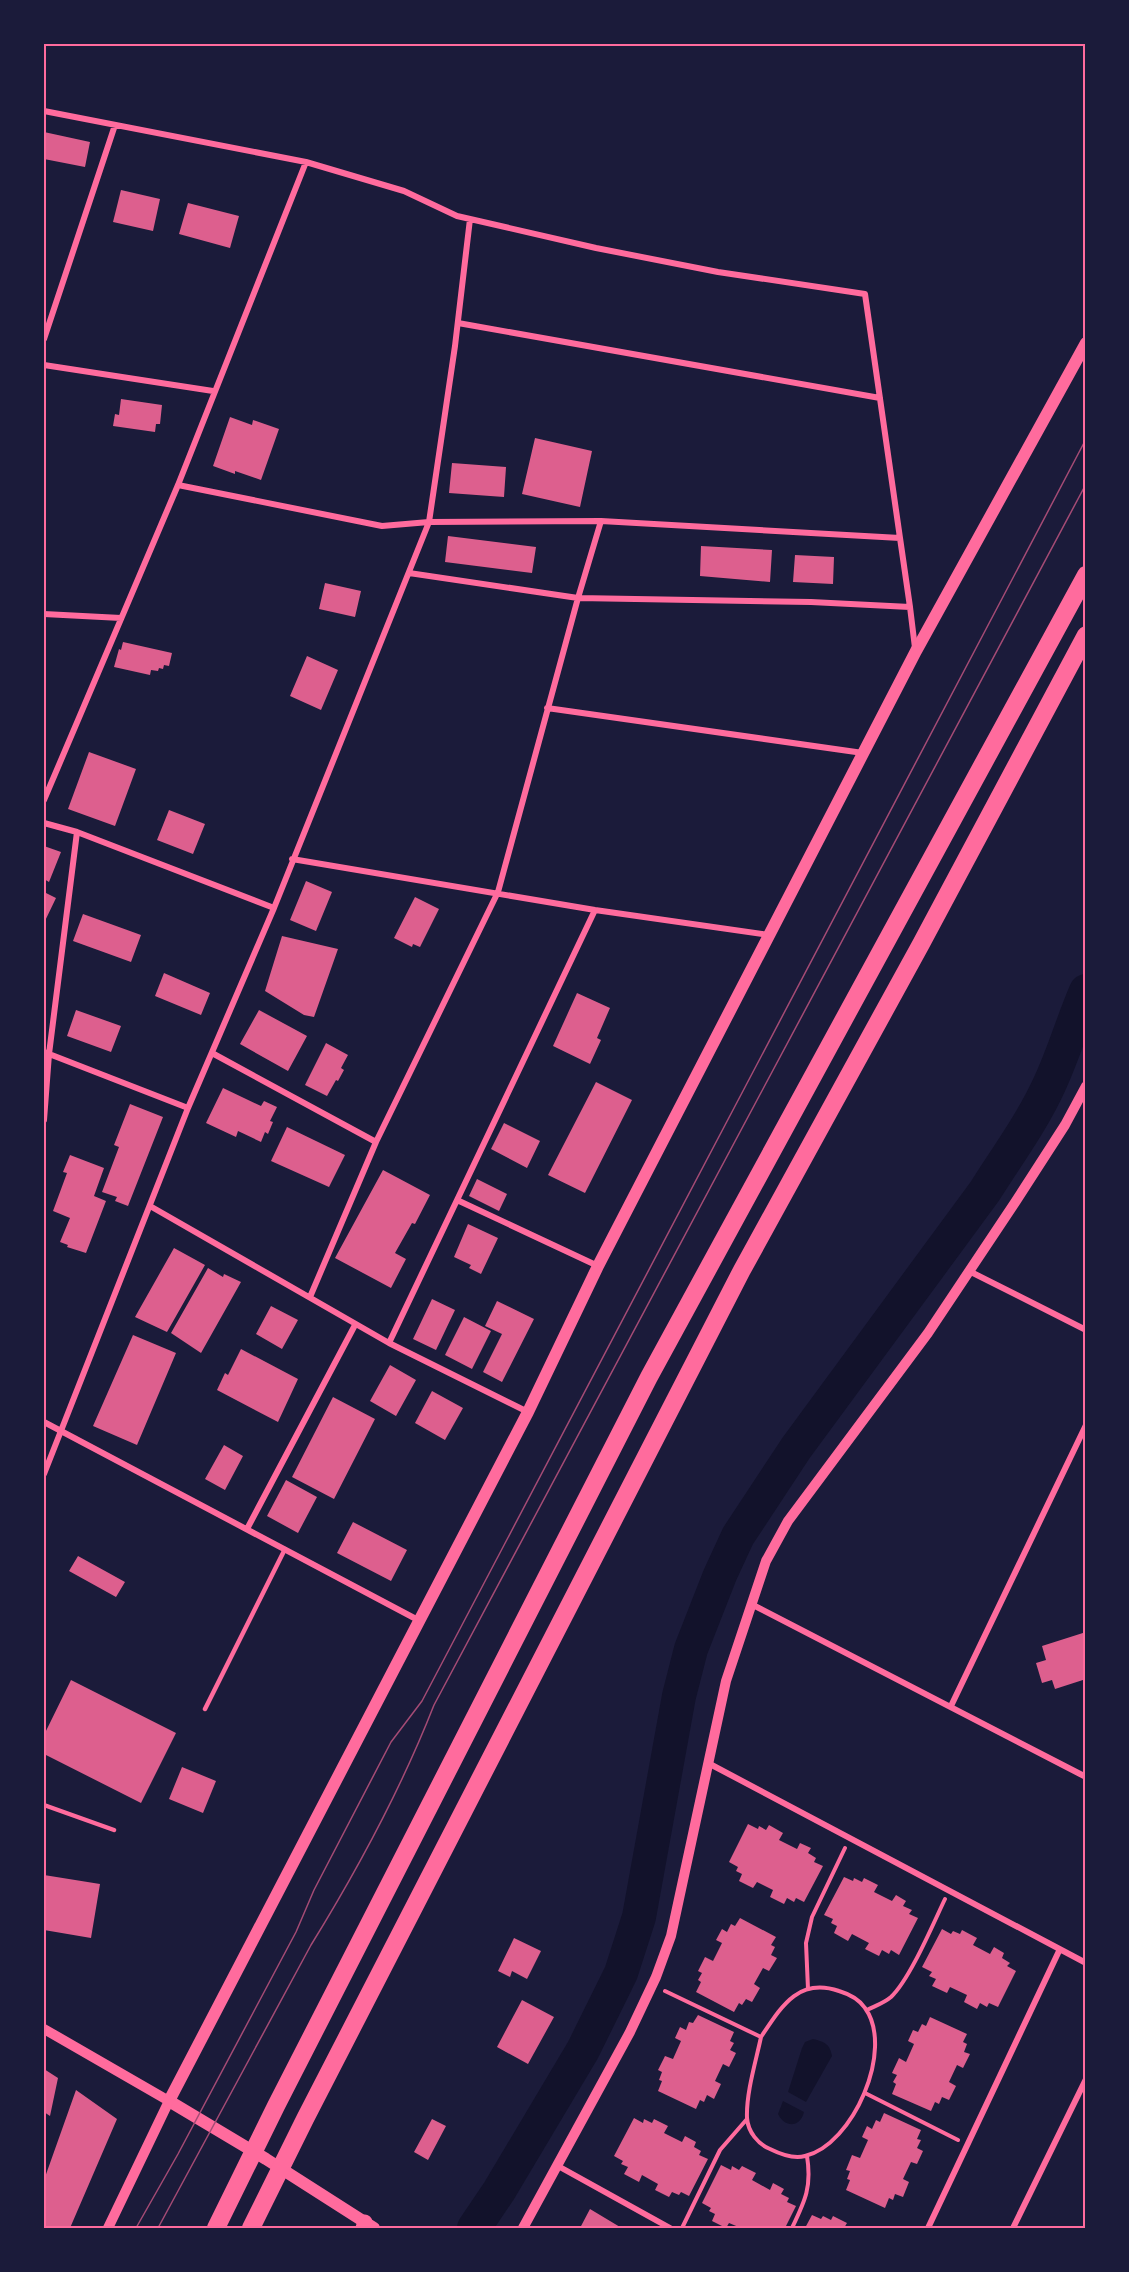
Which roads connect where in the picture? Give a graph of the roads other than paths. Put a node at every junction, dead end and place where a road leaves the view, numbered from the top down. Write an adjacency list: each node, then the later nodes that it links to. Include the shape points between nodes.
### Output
1 (44, 111): 2 (street)
2 (115, 124): 3 (street); 6 (street)
3 (306, 162): 4 (street, via 404,191); 9 (street)
4 (470, 219): 5 (street); 10 (street, via 707,270 865,294)
5 (458, 323): 10 (street); 12 (street)
6 (44, 339)
7 (1086, 343): 22 (main road)
8 (44, 365): 9 (street)
9 (213, 391): 11 (street)
10 (880, 399): 14 (street)
11 (178, 485): 12 (street, via 382,526); 20 (street)
12 (429, 522): 13 (street); 15 (street)
13 (601, 522): 14 (street); 17 (street)
14 (900, 538): 18 (street)
15 (409, 573): 17 (street); 28 (street)
16 (1086, 575): 70 (highway, via 660,1356)
17 (578, 598): 18 (street); 23 (street)
18 (910, 607): 22 (street)
19 (44, 614): 20 (street)
20 (121, 618): 25 (street)
21 (1086, 635): 71 (highway, via 737,1280)
22 (916, 651): 24 (main road)
23 (548, 708): 24 (street); 29 (street)
24 (863, 753): 32 (main road)
25 (44, 800)
26 (44, 823): 27 (street)
27 (77, 832): 30 (street); 33 (street)
28 (292, 859): 29 (street); 30 (street)
29 (498, 892): 31 (street); 38 (street)
30 (274, 908): 34 (street)
31 (595, 910): 32 (street); 39 (street)
32 (768, 935): 41 (main road)
33 (46, 1053): 36 (street); 37 (street)
34 (212, 1053): 36 (street); 38 (street)
35 (1086, 1086): 42 (street, via 1017,1201)
36 (188, 1108): 40 (street)
37 (44, 1120)
38 (376, 1142): 43 (street)
39 (457, 1200): 41 (street); 46 (street)
40 (150, 1206): 43 (street); 50 (street)
41 (598, 1266): 47 (main road)
42 (969, 1271): 45 (street); 54 (street, via 928,1333 788,1521 766,1561)
43 (310, 1297): 44 (street)
44 (355, 1324): 46 (street); 52 (street)
45 (1086, 1330)
46 (388, 1343): 47 (street)
47 (528, 1412): 55 (main road)
48 (44, 1422): 50 (street)
49 (1086, 1425): 56 (street)
50 (59, 1431): 51 (street); 52 (street)
51 (44, 1474)
52 (247, 1529): 53 (street)
53 (285, 1550): 55 (street); 57 (lane)
54 (751, 1604): 56 (street); 58 (street, via 726,1681)
55 (418, 1620): 66 (main road)
56 (951, 1706): 59 (street)
57 (205, 1709)
58 (708, 1763): 62 (street); 67 (street, via 671,1936 630,2032)
59 (1086, 1777)
60 (44, 1805): 61 (lane)
61 (114, 1830)
62 (1059, 1951): 63 (street); 74 (street)
63 (1086, 1963)
64 (44, 2029): 66 (street)
65 (1086, 2079): 75 (street)
66 (169, 2101): 68 (main road); 69 (street)
67 (558, 2166): 72 (street); 73 (street)
68 (368, 2226)
69 (108, 2229)
70 (216, 2229)
71 (251, 2229)
72 (523, 2229)
73 (670, 2229)
74 (928, 2229)
75 (1013, 2229)

